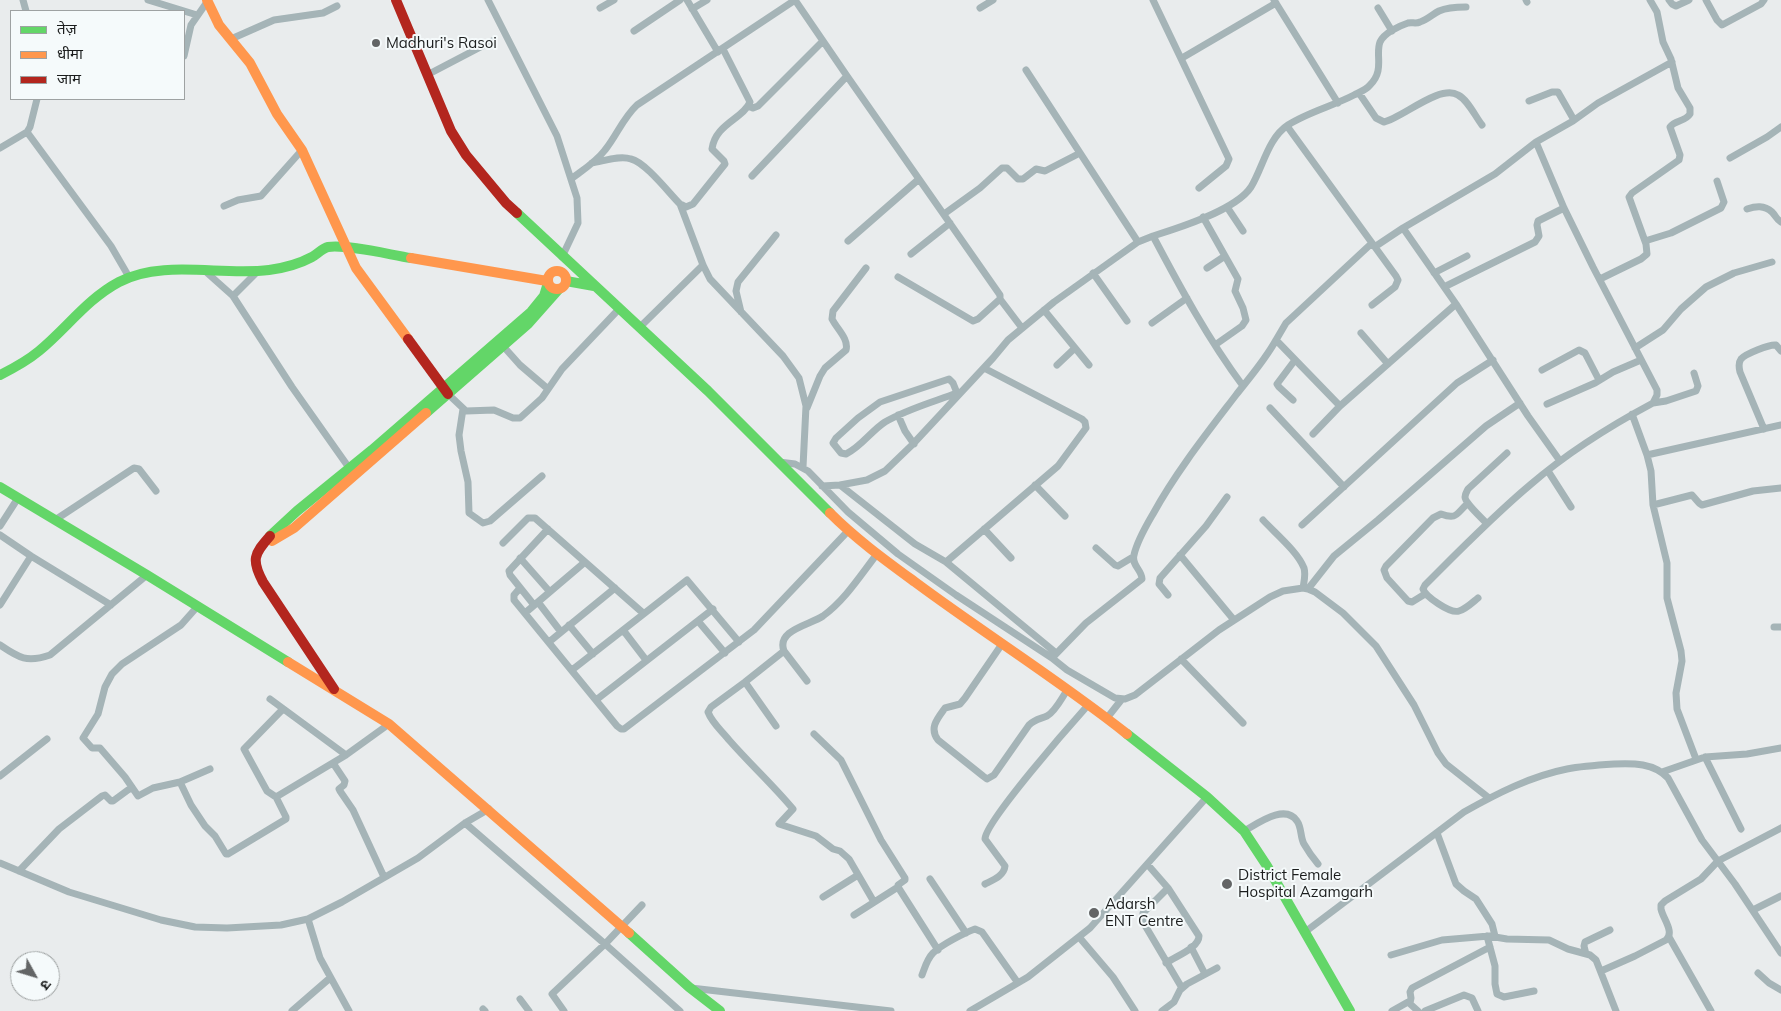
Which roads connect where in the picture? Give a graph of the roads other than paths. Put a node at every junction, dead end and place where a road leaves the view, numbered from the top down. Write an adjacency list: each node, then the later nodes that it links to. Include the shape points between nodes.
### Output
1 (148, 0): 24 (street)
2 (396, 0): 37 (street)
3 (488, 0): 56 (street, via 557,136)
4 (614, 0): 20 (street)
5 (680, 0): 27 (street)
6 (687, 0): 23 (street)
7 (707, 0): 23 (street)
8 (795, 0): 31 (street); 32 (street)
9 (993, 0): 21 (street)
10 (1153, 0): 34 (street)
11 (1650, 0): 35 (street, via 1657,12 1663,42)
12 (1669, 0): 13 (street, via 1676,6)
13 (1689, 0)
14 (1706, 0): 15 (street, via 1722,25)
15 (1764, 0)
16 (207, 1): 26 (street); 29 (street, via 219,25)
17 (1275, 1): 34 (street); 42 (street)
18 (337, 6): 29 (street, via 323,13 274,20)
19 (1466, 7): 28 (street, via 1445,8 1421,22 1408,23)
20 (600, 8)
21 (980, 8)
22 (1378, 8): 28 (street)
23 (692, 9): 32 (street)
24 (181, 10)
25 (185, 11): 26 (street)
26 (197, 15): 33 (street, via 191,24)
27 (634, 31)
28 (1392, 31): 39 (street, via 1380,43 1379,65 1374,80)
29 (231, 39): 51 (street, via 250,63 277,114)
30 (492, 41): 37 (street)
31 (823, 42): 38 (street); 43 (street, via 758,106)
32 (721, 50): 43 (street, via 749,99); 54 (street, via 637,105 624,118 604,152)
33 (185, 51)
34 (1182, 58): 59 (street, via 1229,158 1226,166)
35 (1672, 62): 44 (street); 75 (street, via 1678,88 1690,108 1690,114 1670,127 1680,160 1629,196)
36 (1026, 70): 52 (street)
37 (427, 74): 83 (street, via 451,131 466,156 506,203)
38 (846, 76): 55 (street); 57 (street)
39 (1359, 92): 42 (street); 45 (street, via 1376,118 1384,122 1436,96 1456,93)
40 (37, 100): 48 (street)
41 (1529, 101): 44 (street, via 1558,92)
42 (1338, 103): 46 (street)
43 (749, 106): 60 (street, via 722,129 713,144 712,149 725,164 693,204 686,207)
44 (1574, 120): 49 (street)
45 (1482, 125)
46 (1287, 126): 62 (street, via 1270,146 1245,194); 77 (street)
47 (1781, 127): 53 (street)
48 (27, 132): 50 (street); 92 (street, via 111,246)
49 (1536, 142): 63 (street); 70 (street, via 1495,174)
50 (0, 148)
51 (302, 150): 61 (street, via 261,196); 69 (street)
52 (1080, 153): 65 (street, via 1045,171 1036,169 1023,179 1002,168); 76 (street)
53 (1730, 158)
54 (592, 163): 56 (street); 60 (street, via 626,158 637,161)
55 (752, 176)
56 (571, 179): 83 (street, via 577,198 578,223)
57 (919, 179): 65 (street); 74 (street)
58 (1717, 181): 75 (street, via 1724,202 1721,208 1670,233)
59 (1200, 188)
60 (680, 204): 85 (street)
61 (224, 206)
62 (1227, 206): 66 (street); 71 (street)
63 (1564, 208): 94 (street); 98 (street, via 1538,221 1539,238 1535,242)
64 (1747, 209): 67 (street, via 1760,206)
65 (944, 214): 68 (street)
66 (1203, 217): 73 (street); 81 (street)
67 (1781, 222)
68 (950, 223): 80 (street); 101 (street)
69 (338, 227): 78 (street); 79 (street)
70 (1403, 228): 77 (street); 91 (street)
71 (1243, 232)
72 (776, 235): 106 (street, via 738,282 736,291)
73 (1153, 236): 76 (street); 100 (street)
74 (848, 241)
75 (1645, 241): 94 (street, via 1648,251 1644,257)
76 (1138, 242): 90 (street)
77 (1374, 244): 103 (street, via 1398,280 1395,287); 112 (street, via 1286,323)
78 (327, 247): 79 (street); 89 (street, via 301,262)
79 (348, 248): 96 (street); 131 (street, via 370,289)
80 (911, 254)
81 (1225, 256): 87 (street); 113 (street, via 1238,279 1235,291 1246,320)
82 (1467, 256): 91 (street)
83 (562, 257): 95 (street); 97 (street)
84 (1772, 262): 116 (street, via 1734,273 1706,287 1681,308 1663,330)
85 (703, 266): 106 (street, via 714,284); 109 (street)
86 (866, 268): 140 (street, via 832,311 832,320 846,341 846,350 825,368)
87 (1207, 268)
88 (205, 271): 89 (street); 92 (street, via 181,269); 99 (street)
89 (257, 272): 99 (street)
90 (1093, 273): 105 (street); 107 (street)
91 (1434, 273): 98 (street)
92 (128, 277): 127 (street, via 78,314 44,348)
93 (898, 277): 101 (street, via 973,321)
94 (1600, 279): 116 (street)
95 (562, 281): 96 (street, via 554,289); 96 (street, via 553,272); 97 (street); 114 (street, via 551,301)
96 (548, 282): 131 (street, via 544,296 531,312)
97 (595, 286): 104 (street)
98 (1444, 287): 102 (street)
99 (232, 296): 153 (street)
100 (1187, 298): 108 (street); 113 (street)
101 (1000, 299): 110 (street)
102 (1456, 304): 119 (street); 121 (street)
103 (1372, 305)
104 (619, 309): 109 (street); 130 (street, via 562,369)
105 (1044, 310): 110 (street); 115 (street)
106 (742, 314): 140 (street, via 783,356 799,378)
107 (1127, 321)
108 (1152, 323)
109 (640, 328): 149 (street)
110 (1022, 328): 124 (street)
111 (1361, 333): 121 (street)
112 (1276, 340): 118 (street); 129 (street)
113 (1215, 344): 129 (street)
114 (503, 346): 130 (street); 131 (street)
115 (1075, 348): 122 (street); 123 (street)
116 (1635, 348): 120 (street)
117 (1781, 351): 144 (street, via 1771,344 1745,356 1740,363 1740,372)
118 (1295, 360): 133 (street, via 1277,384); 137 (street)
119 (1493, 360): 135 (street); 158 (street, via 1458,383)
120 (1641, 360): 128 (street); 134 (street, via 1657,390)
121 (1388, 364): 137 (street)
122 (1057, 365)
123 (1089, 365)
124 (984, 368): 132 (street); 156 (street, via 1085,422 1086,428 1064,459)
125 (1542, 370): 128 (street, via 1579,350 1585,353)
126 (1694, 372): 134 (street, via 1698,386 1696,392)
127 (0, 375)
128 (1599, 380): 136 (street)
129 (1243, 386): 182 (street, via 1164,493)
130 (548, 389): 139 (street, via 518,418 498,410 470,412)
131 (446, 392): 139 (street); 153 (street)
132 (960, 392): 142 (street); 142 (street, via 949,379 888,398 858,418 833,443 846,454); 146 (street)
133 (1294, 400)
134 (1653, 402): 141 (street)
135 (1520, 404): 150 (street); 190 (street, via 1486,426 1334,556)
136 (1547, 404)
137 (1340, 406): 145 (street)
138 (1270, 408): 158 (street)
139 (463, 409): 154 (street, via 459,435 471,516 483,523 490,521)
140 (806, 411): 151 (street)
141 (1632, 414): 148 (street); 150 (street)
142 (898, 415): 146 (street)
143 (1781, 425): 144 (street)
144 (1764, 429): 148 (street)
145 (1313, 434)
146 (914, 444): 155 (street, via 877,476)
147 (1507, 453): 164 (street, via 1468,489 1465,497)
148 (1647, 456): 165 (street)
149 (778, 462): 151 (street); 175 (street)
150 (1560, 462): 152 (street)
151 (803, 467): 157 (street)
152 (1548, 471): 166 (street); 170 (street)
153 (352, 472): 221 (street, via 287,519 260,547 255,557 263,582)
154 (542, 476)
155 (840, 485): 157 (street); 186 (street, via 915,544)
156 (1035, 485): 167 (street); 174 (street)
157 (822, 486): 214 (street, via 898,554 956,595)
158 (1344, 486): 171 (street)
159 (0, 487): 163 (street)
160 (1781, 488): 165 (street, via 1753,491 1702,505 1690,495)
161 (156, 491): 168 (street, via 139,468 134,468)
162 (1226, 497): 180 (street)
163 (18, 498): 168 (street); 172 (street)
164 (1468, 503): 170 (street); 192 (street, via 1454,516 1441,514 1434,518 1384,570 1387,578 1408,601)
165 (1653, 505): 236 (street, via 1667,563 1667,598 1681,651 1676,702)
166 (1571, 508)
167 (1065, 516)
168 (55, 520): 187 (street)
169 (1263, 520): 190 (street, via 1298,557 1305,574)
170 (1487, 524): 192 (street, via 1425,585)
171 (1302, 525)
172 (0, 526)
173 (548, 529): 177 (street, via 535,518 528,518); 183 (street); 185 (street)
174 (984, 529): 184 (street); 186 (street)
175 (848, 531): 179 (street); 208 (street)
176 (0, 535): 181 (street)
177 (503, 543)
178 (1096, 548): 182 (street, via 1118,566)
179 (876, 554): 209 (street); 211 (street, via 833,608 784,639)
180 (1180, 555): 193 (street, via 1159,581); 202 (street)
181 (31, 556): 196 (street); 197 (street)
182 (1133, 557): 214 (street, via 1142,579 1086,623)
183 (520, 558): 188 (street, via 508,571); 191 (street)
184 (1011, 558)
185 (585, 562): 189 (street); 191 (street)
186 (946, 562): 214 (street)
187 (147, 575): 197 (street); 198 (street)
188 (520, 588): 195 (street); 200 (street, via 513,597)
189 (615, 588): 201 (street); 204 (street)
190 (1306, 588): 202 (street, via 1270,596); 245 (street, via 1343,613 1376,646 1414,705 1446,764)
191 (550, 592): 195 (street)
192 (1426, 594): 194 (street, via 1456,612)
193 (1168, 595)
194 (1478, 598)
195 (536, 604): 200 (street); 206 (street)
196 (0, 605)
197 (111, 605): 210 (street, via 50,655 27,660)
198 (197, 607): 221 (street); 242 (street, via 181,625 112,674 105,686 98,714 84,736 92,748 100,748)
199 (713, 609): 201 (street, via 687,580); 203 (street); 208 (street)
200 (525, 613): 207 (street)
201 (643, 613): 205 (street)
202 (1234, 620): 215 (street)
203 (698, 621): 212 (street); 216 (street)
204 (569, 625): 206 (street); 213 (street)
205 (623, 630): 213 (street); 216 (street)
206 (561, 632): 207 (street)
207 (549, 642): 217 (street)
208 (739, 642): 212 (street)
209 (1002, 644): 220 (street); 220 (street, via 965,698 960,704 945,708 934,726 938,740 987,779 994,775 1033,720 1052,712)
210 (0, 645)
211 (784, 651): 218 (street); 219 (street)
212 (725, 653): 224 (street, via 624,729 617,726)
213 (593, 654): 217 (street)
214 (1054, 655): 223 (street, via 1067,670 1099,690)
215 (1181, 659): 223 (street, via 1135,695); 228 (street)
216 (646, 660): 224 (street)
217 (572, 670): 224 (street)
218 (807, 681)
219 (745, 682): 230 (street); 257 (street, via 711,706 708,712 711,719 793,809 779,824 816,836 840,851)
220 (1068, 689): 225 (street)
221 (336, 692): 229 (street)
222 (270, 699): 226 (street)
223 (1122, 699): 227 (street)
224 (596, 700)
225 (1089, 704): 227 (street); 260 (street, via 987,830 985,839 1005,869)
226 (283, 709): 234 (street); 243 (street, via 244,749 267,791)
227 (1106, 718): 244 (street)
228 (1243, 723)
229 (389, 724): 234 (street); 246 (street)
230 (776, 726)
231 (814, 734): 261 (street, via 841,760 881,840 905,878)
232 (47, 739): 240 (street)
233 (1781, 748): 235 (street)
234 (346, 755): 237 (street)
235 (1705, 757): 236 (street); 249 (street)
236 (1696, 759): 239 (street)
237 (333, 763): 243 (street); 258 (street, via 345,781 339,789 353,810)
238 (210, 769): 241 (street)
239 (1662, 772): 245 (street, via 1630,764 1568,769 1527,781); 252 (street)
240 (0, 776)
241 (180, 782): 242 (street, via 153,788 140,796); 243 (street, via 191,805 226,854 286,819)
242 (132, 787): 256 (street, via 113,801 102,796 59,829)
243 (276, 797)
244 (1207, 797): 250 (street); 255 (street)
245 (1489, 798): 251 (street)
246 (488, 809): 247 (street); 270 (street)
247 (465, 823): 258 (street, via 418,858); 277 (street)
248 (1781, 828): 252 (street)
249 (1741, 829)
250 (1244, 831): 254 (street, via 1273,816 1287,814 1298,823 1303,843); 272 (street)
251 (1437, 833): 272 (street); 274 (street, via 1456,884 1476,898 1492,924)
252 (1718, 861): 267 (street); 276 (street, via 1701,879 1663,903 1661,909)
253 (0, 863): 256 (street)
254 (1318, 864)
255 (1148, 865): 262 (street); 275 (street)
256 (19, 871): 269 (street, via 69,892 161,920 195,926 256,927)
257 (858, 875): 264 (street); 265 (street)
258 (384, 878): 269 (street)
259 (930, 878): 273 (street)
260 (985, 884)
261 (898, 887): 265 (street); 280 (street)
262 (1168, 888): 278 (street, via 1199,936 1198,942); 284 (street, via 1142,917)
263 (1781, 896): 267 (street)
264 (823, 897)
265 (874, 902): 268 (street)
266 (642, 905): 270 (street)
267 (1753, 910): 282 (street)
268 (854, 916)
269 (308, 919): 290 (street)
270 (622, 926): 277 (street); 292 (street)
271 (1610, 930): 281 (street, via 1585,942)
272 (1305, 932): 308 (street)
273 (966, 933): 280 (street); 291 (street, via 975,929 982,932)
274 (1491, 936): 279 (street); 281 (street, via 1549,940 1568,950); 283 (street, via 1442,940)
275 (1079, 937): 291 (street); 306 (street, via 1113,977)
276 (1669, 937): 286 (street); 314 (street)
277 (605, 944): 302 (street, via 552,994); 303 (street)
278 (1191, 947): 284 (street); 288 (street)
279 (1490, 947): 295 (street, via 1497,994 1504,997); 297 (street, via 1412,988)
280 (938, 950): 289 (street, via 928,960)
281 (1586, 954): 286 (street, via 1596,960)
282 (1781, 954)
283 (1392, 955)
284 (1166, 962): 293 (street)
285 (1217, 968): 288 (street)
286 (1601, 971): 313 (street)
287 (1758, 973): 294 (street)
288 (1205, 974): 293 (street)
289 (922, 975)
290 (330, 978): 299 (street); 300 (street)
291 (1018, 983): 305 (street)
292 (689, 987): 298 (street); 304 (street)
293 (1182, 988): 307 (street, via 1174,1002)
294 (1781, 990)
295 (1534, 991)
296 (520, 999): 301 (street)
297 (1410, 1003): 309 (street); 310 (street)
298 (715, 1010)
299 (292, 1011)
300 (349, 1011)
301 (529, 1011)
302 (564, 1011)
303 (680, 1011)
304 (891, 1011)
305 (970, 1011)
306 (1135, 1011)
307 (1162, 1011)
308 (1350, 1011)
309 (1392, 1011)
310 (1418, 1011)
311 (1426, 1011): 312 (street, via 1464,995 1474,1000)
312 (1478, 1011)
313 (1616, 1011)
314 (1711, 1011)

